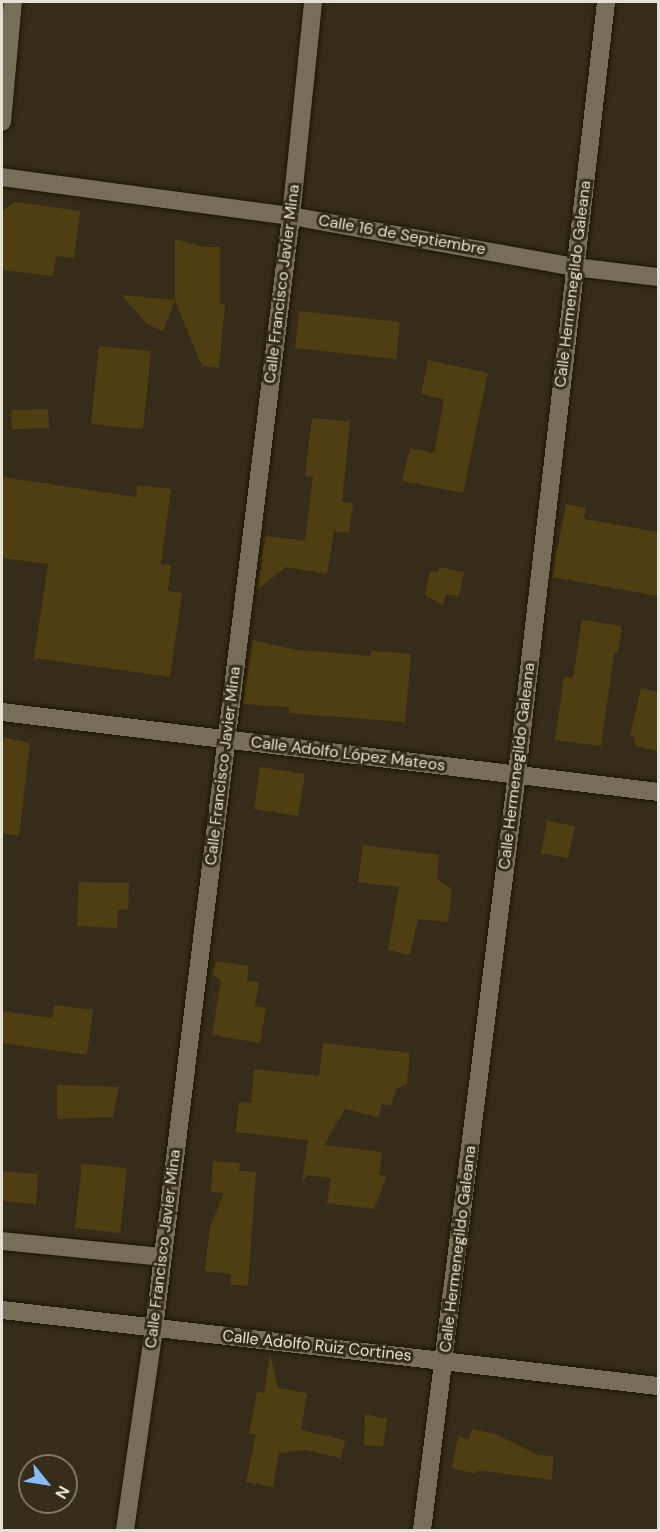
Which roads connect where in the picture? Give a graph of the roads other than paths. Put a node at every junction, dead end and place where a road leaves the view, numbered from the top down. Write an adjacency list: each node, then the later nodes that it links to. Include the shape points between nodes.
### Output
1 (13, 2): 4 (street)
2 (313, 2): 6 (street, Calle Francisco Javier Mina)
3 (606, 2): 7 (street, Calle Hermenegildo Galeana)
4 (2, 122)
5 (2, 177): 6 (street, Calle 16 de Septiembre)
6 (291, 216): 7 (street, Calle 16 de Septiembre); 10 (street, Calle Francisco Javier Mina)
7 (575, 267): 8 (street, Calle 16 de Septiembre); 11 (street, Calle Hermenegildo Galeana)
8 (658, 277)
9 (2, 712): 10 (street, Calle Adolfo López Mateos)
10 (226, 739): 11 (street, Calle Adolfo López Mateos); 14 (street, Calle Francisco Javier Mina)
11 (517, 774): 12 (street, Calle Adolfo López Mateos); 17 (street, Calle Hermenegildo Galeana)
12 (658, 792)
13 (2, 1241): 14 (street)
14 (162, 1257): 16 (street, Calle Francisco Javier Mina)
15 (2, 1310): 16 (street, Calle Adolfo Ruiz Cortines)
16 (154, 1329): 17 (street, Calle Adolfo Ruiz Cortines); 19 (street, Calle Francisco Javier Mina)
17 (444, 1360): 18 (street, Calle Adolfo Ruiz Cortines); 20 (street, Calle Hermenegildo Galeana)
18 (658, 1386)
19 (125, 1530)
20 (422, 1530)

